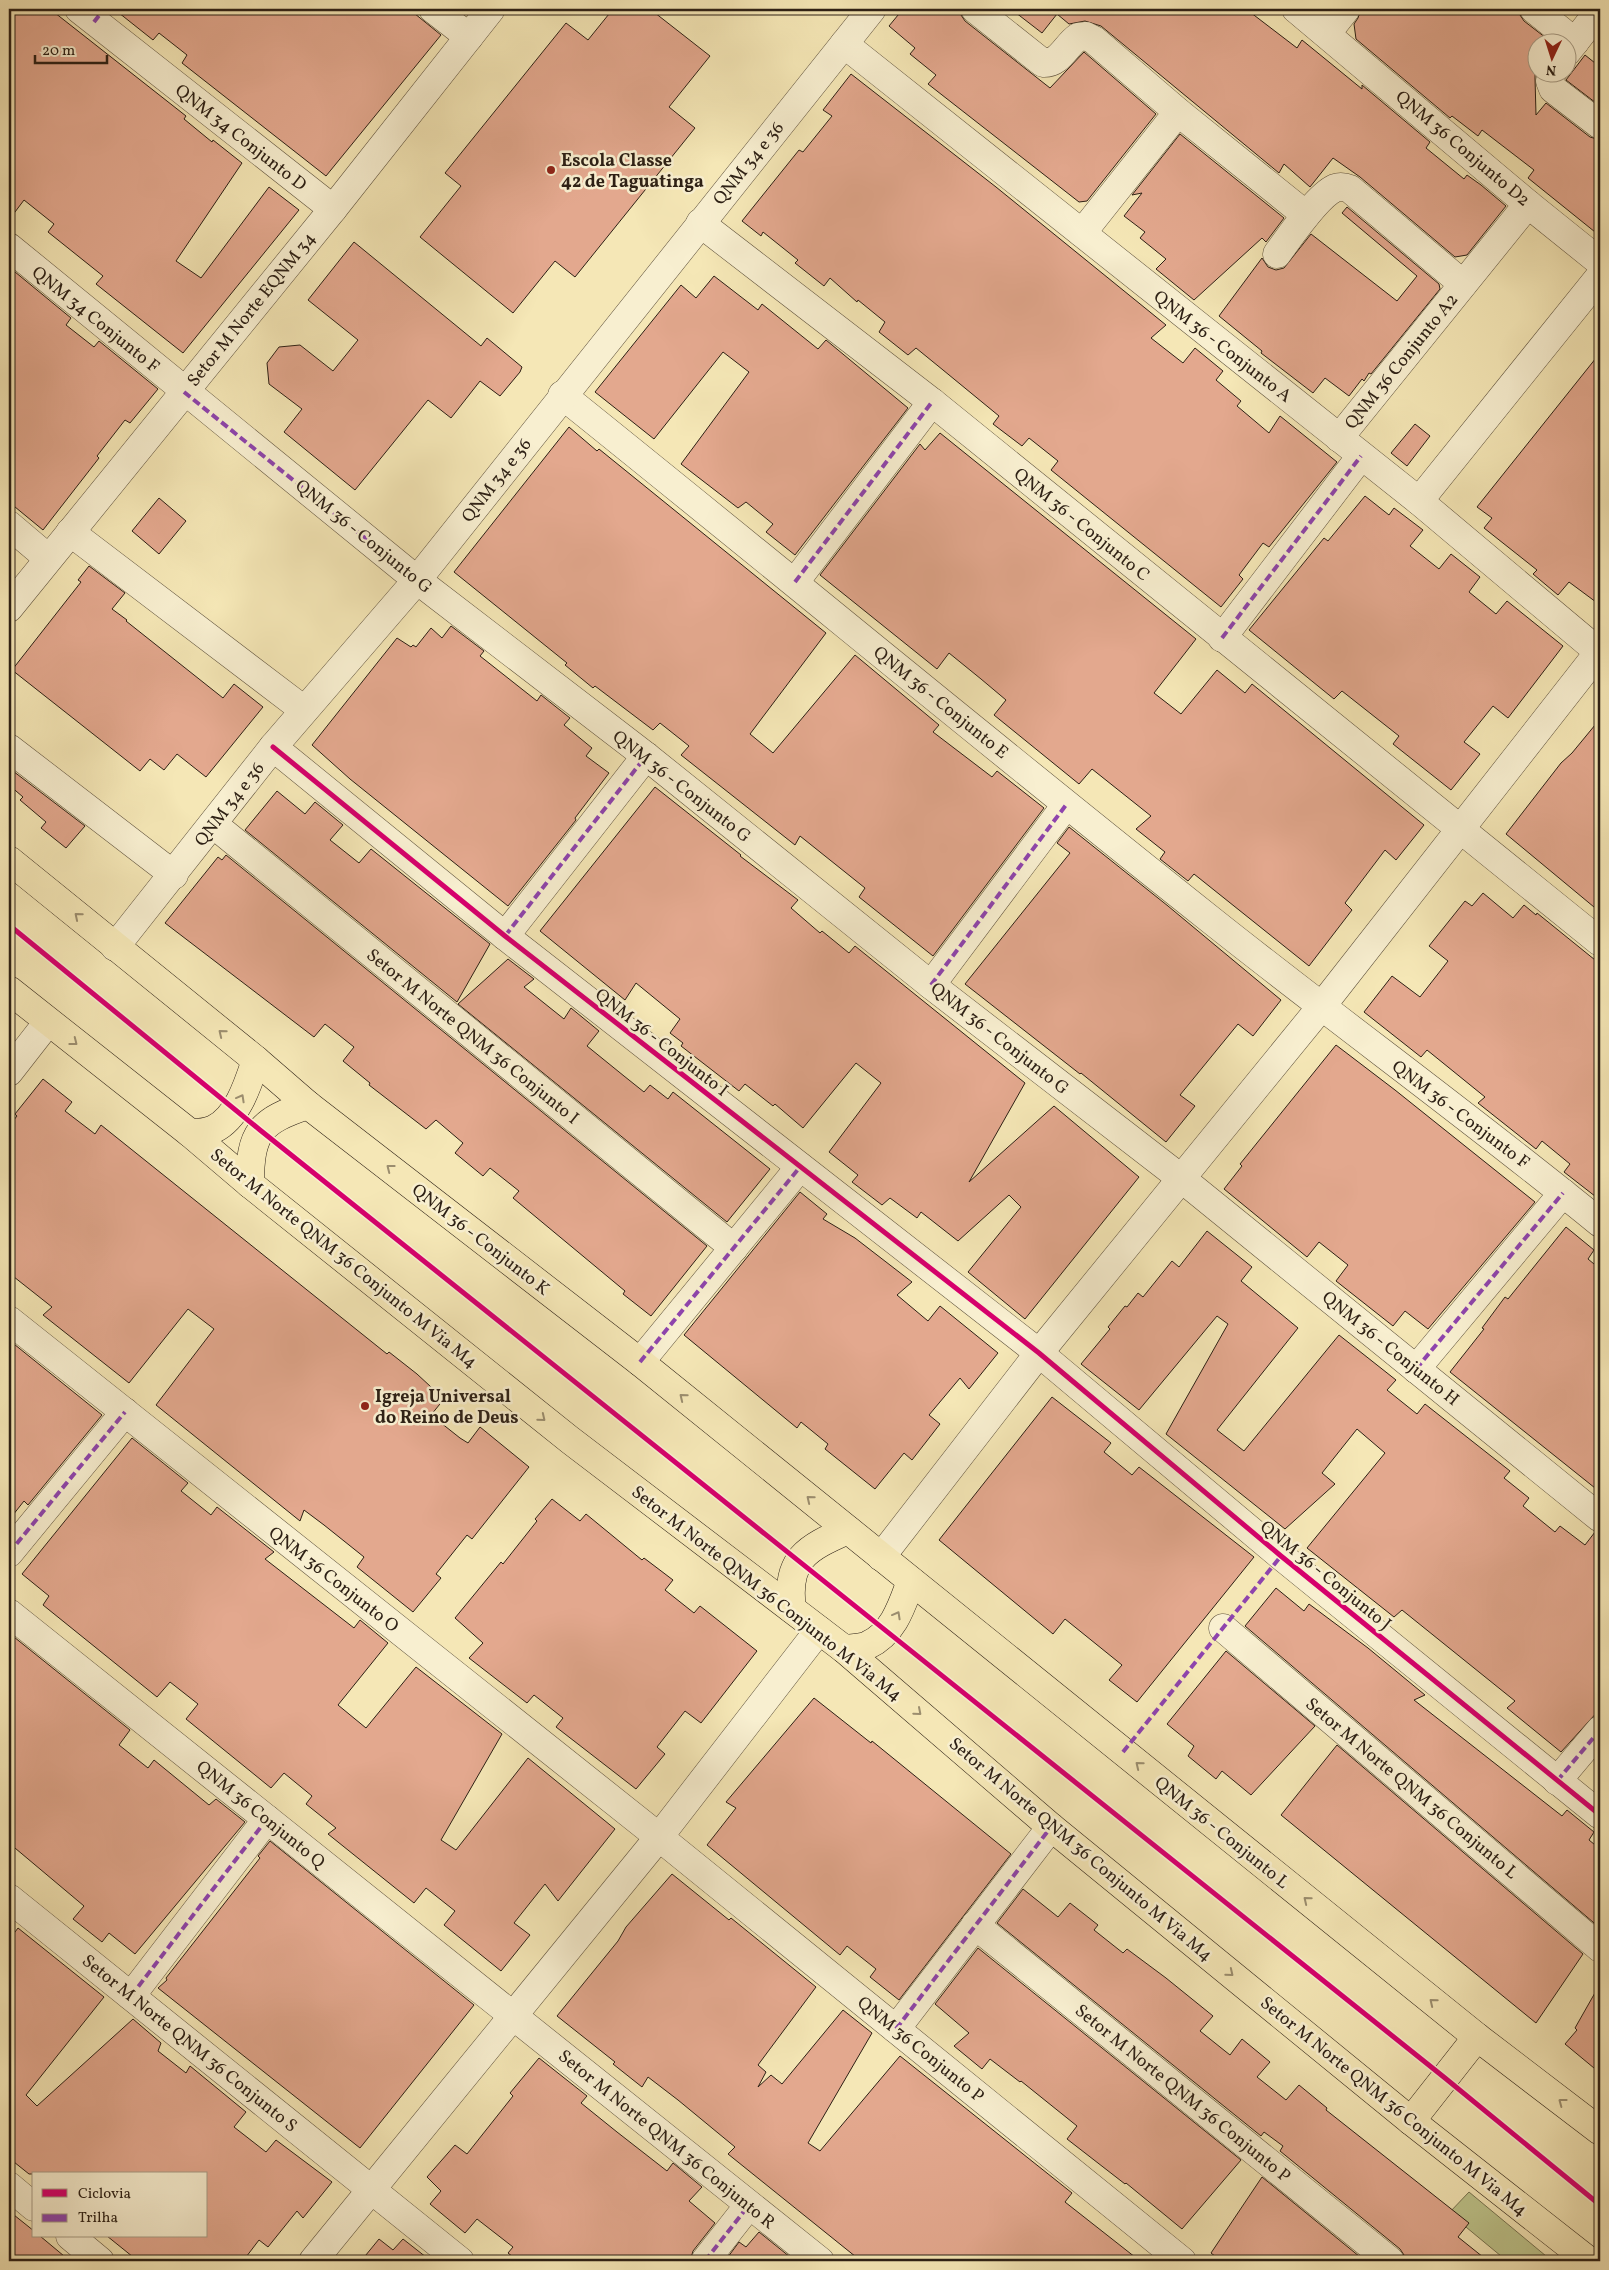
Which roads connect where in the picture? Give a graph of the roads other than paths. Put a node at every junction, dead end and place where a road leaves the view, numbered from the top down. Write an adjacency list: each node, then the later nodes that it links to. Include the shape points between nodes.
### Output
1 (433, 9): 12 (street)
2 (491, 9): 12 (street, Setor M Norte EQNM 34)
3 (975, 9): 16 (street, via 1043,63 1056,60 1078,37 1094,40)
4 (1296, 9): 10 (street, QNM 36 Conjunto D2)
5 (1346, 9): 10 (street)
6 (1534, 9): 11 (street)
7 (1600, 10): 13 (street)
8 (92, 13): 19 (street, QNM 34 Conjunto D)
9 (860, 13): 14 (street, QNM 34 e 36)
10 (1327, 32): 18 (street, QNM 36 Conjunto D2)
11 (1556, 32)
12 (469, 37): 19 (street, Setor M Norte EQNM 34)
13 (1576, 41)
14 (844, 44): 21 (street, QNM 34 e 36); 22 (street, QNM 36 - Conjunto A)
15 (1550, 82): 17 (street, via 1553,89)
16 (1178, 112): 20 (street); 22 (street)
17 (1600, 125)
18 (1528, 204): 25 (street, QNM 36 Conjunto D2); 27 (street, QNM 36 Conjunto A2)
19 (333, 209): 28 (street, Setor M Norte EQNM 34)
20 (1306, 215): 24 (street, QNM 36 Conjunto A2); 27 (street, QNM 36 Conjunto A2, via 1334,189 1343,186 1350,189)
21 (700, 223): 29 (street, QNM 34 e 36); 30 (street, QNM 36 - Conjunto C)
22 (1082, 233): 31 (street, QNM 36 - Conjunto A)
23 (9, 247): 28 (street, QNM 34 Conjunto F)
24 (1277, 254)
25 (1600, 262)
26 (1600, 276): 33 (street)
27 (1463, 284): 31 (street, QNM 36 Conjunto A2)
28 (184, 392): 35 (street, Setor M Norte EQNM 34); 37 (street, QNM 36 - Conjunto G)
29 (562, 395): 37 (street, QNM 34 e 36); 38 (street, QNM 36 - Conjunto E)
30 (932, 402): 38 (street); 40 (street, QNM 36 - Conjunto C)
31 (1339, 438): 32 (street, QNM 36 - Conjunto A)
32 (1361, 456): 33 (street, QNM 36 - Conjunto A); 40 (street)
33 (1419, 501): 41 (street, QNM 36 - Conjunto A)
34 (9, 525): 36 (street)
35 (70, 532): 36 (street, Setor M Norte EQNM 34); 42 (street)
36 (48, 558): 39 (street, Setor M Norte EQNM 34)
37 (417, 580): 42 (street, QNM 34 e 36); 45 (street, QNM 36 - Conjunto G)
38 (795, 582): 46 (street, QNM 36 - Conjunto E)
39 (9, 608)
40 (1222, 638): 48 (street, QNM 36 - Conjunto C)
41 (1600, 653): 48 (street)
42 (304, 710): 44 (street, QNM 34 e 36)
43 (9, 748): 50 (street)
44 (273, 748): 47 (street, QNM 34 e 36); 51 (street, QNM 36 - Conjunto I)
45 (646, 756): 51 (street); 54 (street, QNM 36 - Conjunto G)
46 (1066, 805): 54 (street); 56 (street, QNM 36 - Conjunto E)
47 (213, 824): 50 (street, QNM 34 e 36); 67 (street, Setor M Norte QNM 36 Conjunto I)
48 (1462, 828): 52 (street, QNM 36 - Conjunto C); 56 (street)
49 (9, 860): 53 (main road, QNM 36 - Conjunto K, one-way to 49)
50 (174, 875): 53 (street, QNM 34 e 36)
51 (505, 936): 62 (street, QNM 36 - Conjunto I)
52 (1600, 942)
53 (116, 947): 58 (main road, QNM 36 - Conjunto K, one-way to 53)
54 (930, 985): 63 (street, QNM 36 - Conjunto G)
55 (9, 990): 57 (main road, Setor M Norte QNM 36 Conjunto M Via M4)
56 (1320, 1007): 63 (street); 65 (street, QNM 36 - Conjunto F)
57 (48, 1022): 59 (street); 61 (main road, Setor M Norte QNM 36 Conjunto M Via M4, one-way to 61)
58 (256, 1060): 60 (main road, QNM 36 - Conjunto K); 61 (main road, one-way to 58, via 215,1129 228,1118 248,1085)
59 (9, 1072)
60 (308, 1105): 64 (main road, via 284,1113 260,1130 251,1159); 70 (main road, QNM 36 - Conjunto K, one-way to 60)
61 (190, 1133): 64 (main road, Setor M Norte QNM 36 Conjunto M Via M4)
62 (800, 1167): 67 (street); 69 (street, QNM 36 - Conjunto I)
63 (1182, 1179): 69 (street); 71 (street, QNM 36 - Conjunto H)
64 (250, 1184): 78 (main road, Setor M Norte QNM 36 Conjunto M Via M4, one-way to 78, via 570,1440)
65 (1563, 1193): 66 (street, QNM 36 - Conjunto F); 71 (street)
66 (1600, 1223)
67 (734, 1248): 70 (street)
68 (9, 1320): 72 (street, QNM 36 Conjunto O)
69 (1039, 1353): 76 (street); 84 (street, QNM 36 - Conjunto J)
70 (640, 1362): 74 (main road, QNM 36 - Conjunto K, one-way to 70)
71 (1416, 1369): 73 (street, QNM 36 - Conjunto H)
72 (124, 1412): 75 (street); 88 (street, QNM 36 Conjunto O)
73 (1600, 1518)
74 (848, 1530): 76 (main road, QNM 36 - Conjunto L); 78 (main road, via 819,1542 804,1554 793,1570 789,1590)
75 (9, 1553)
76 (882, 1557): 77 (main road, QNM 36 - Conjunto L)
77 (911, 1581): 82 (main road, one-way to 77, via 868,1645 887,1632); 95 (main road, QNM 36 - Conjunto L, one-way to 77)
78 (792, 1609): 81 (main road, Setor M Norte QNM 36 Conjunto M Via M4)
79 (9, 1612): 86 (street, QNM 36 Conjunto Q)
80 (1223, 1628): 91 (street, Setor M Norte QNM 36 Conjunto L)
81 (820, 1630): 82 (main road, Setor M Norte QNM 36 Conjunto M Via M4); 88 (street)
82 (844, 1649): 87 (main road, Setor M Norte QNM 36 Conjunto M Via M4, one-way to 87)
83 (1600, 1730): 84 (street)
84 (1557, 1782): 85 (street, QNM 36 - Conjunto J)
85 (1600, 1815)
86 (267, 1818): 92 (street); 93 (street, QNM 36 Conjunto Q)
87 (1050, 1827): 90 (street); 96 (main road, Setor M Norte QNM 36 Conjunto M Via M4, one-way to 96)
88 (660, 1837): 93 (street); 94 (street, QNM 36 Conjunto P)
89 (9, 1898): 92 (street, Setor M Norte QNM 36 Conjunto S)
90 (975, 1925): 94 (street); 110 (street, Setor M Norte QNM 36 Conjunto P)
91 (1600, 1948)
92 (131, 1996): 99 (street, Setor M Norte QNM 36 Conjunto S)
93 (514, 2016): 99 (street); 101 (street, Setor M Norte QNM 36 Conjunto R)
94 (896, 2029): 104 (street, QNM 36 Conjunto P)
95 (1477, 2037): 96 (main road); 97 (main road, QNM 36 - Conjunto L, one-way to 95)
96 (1411, 2121): 103 (main road, Setor M Norte QNM 36 Conjunto M Via M4)
97 (1600, 2131)
98 (9, 2186): 100 (street)
99 (371, 2189): 106 (street); 107 (street, Setor M Norte QNM 36 Conjunto S)
100 (32, 2205)
101 (750, 2205): 108 (street); 109 (street, Setor M Norte QNM 36 Conjunto R)
102 (72, 2238): 105 (street)
103 (1578, 2258)
104 (1178, 2260)
105 (100, 2261)
106 (313, 2261)
107 (460, 2261)
108 (705, 2261)
109 (820, 2261)
110 (1390, 2261)

